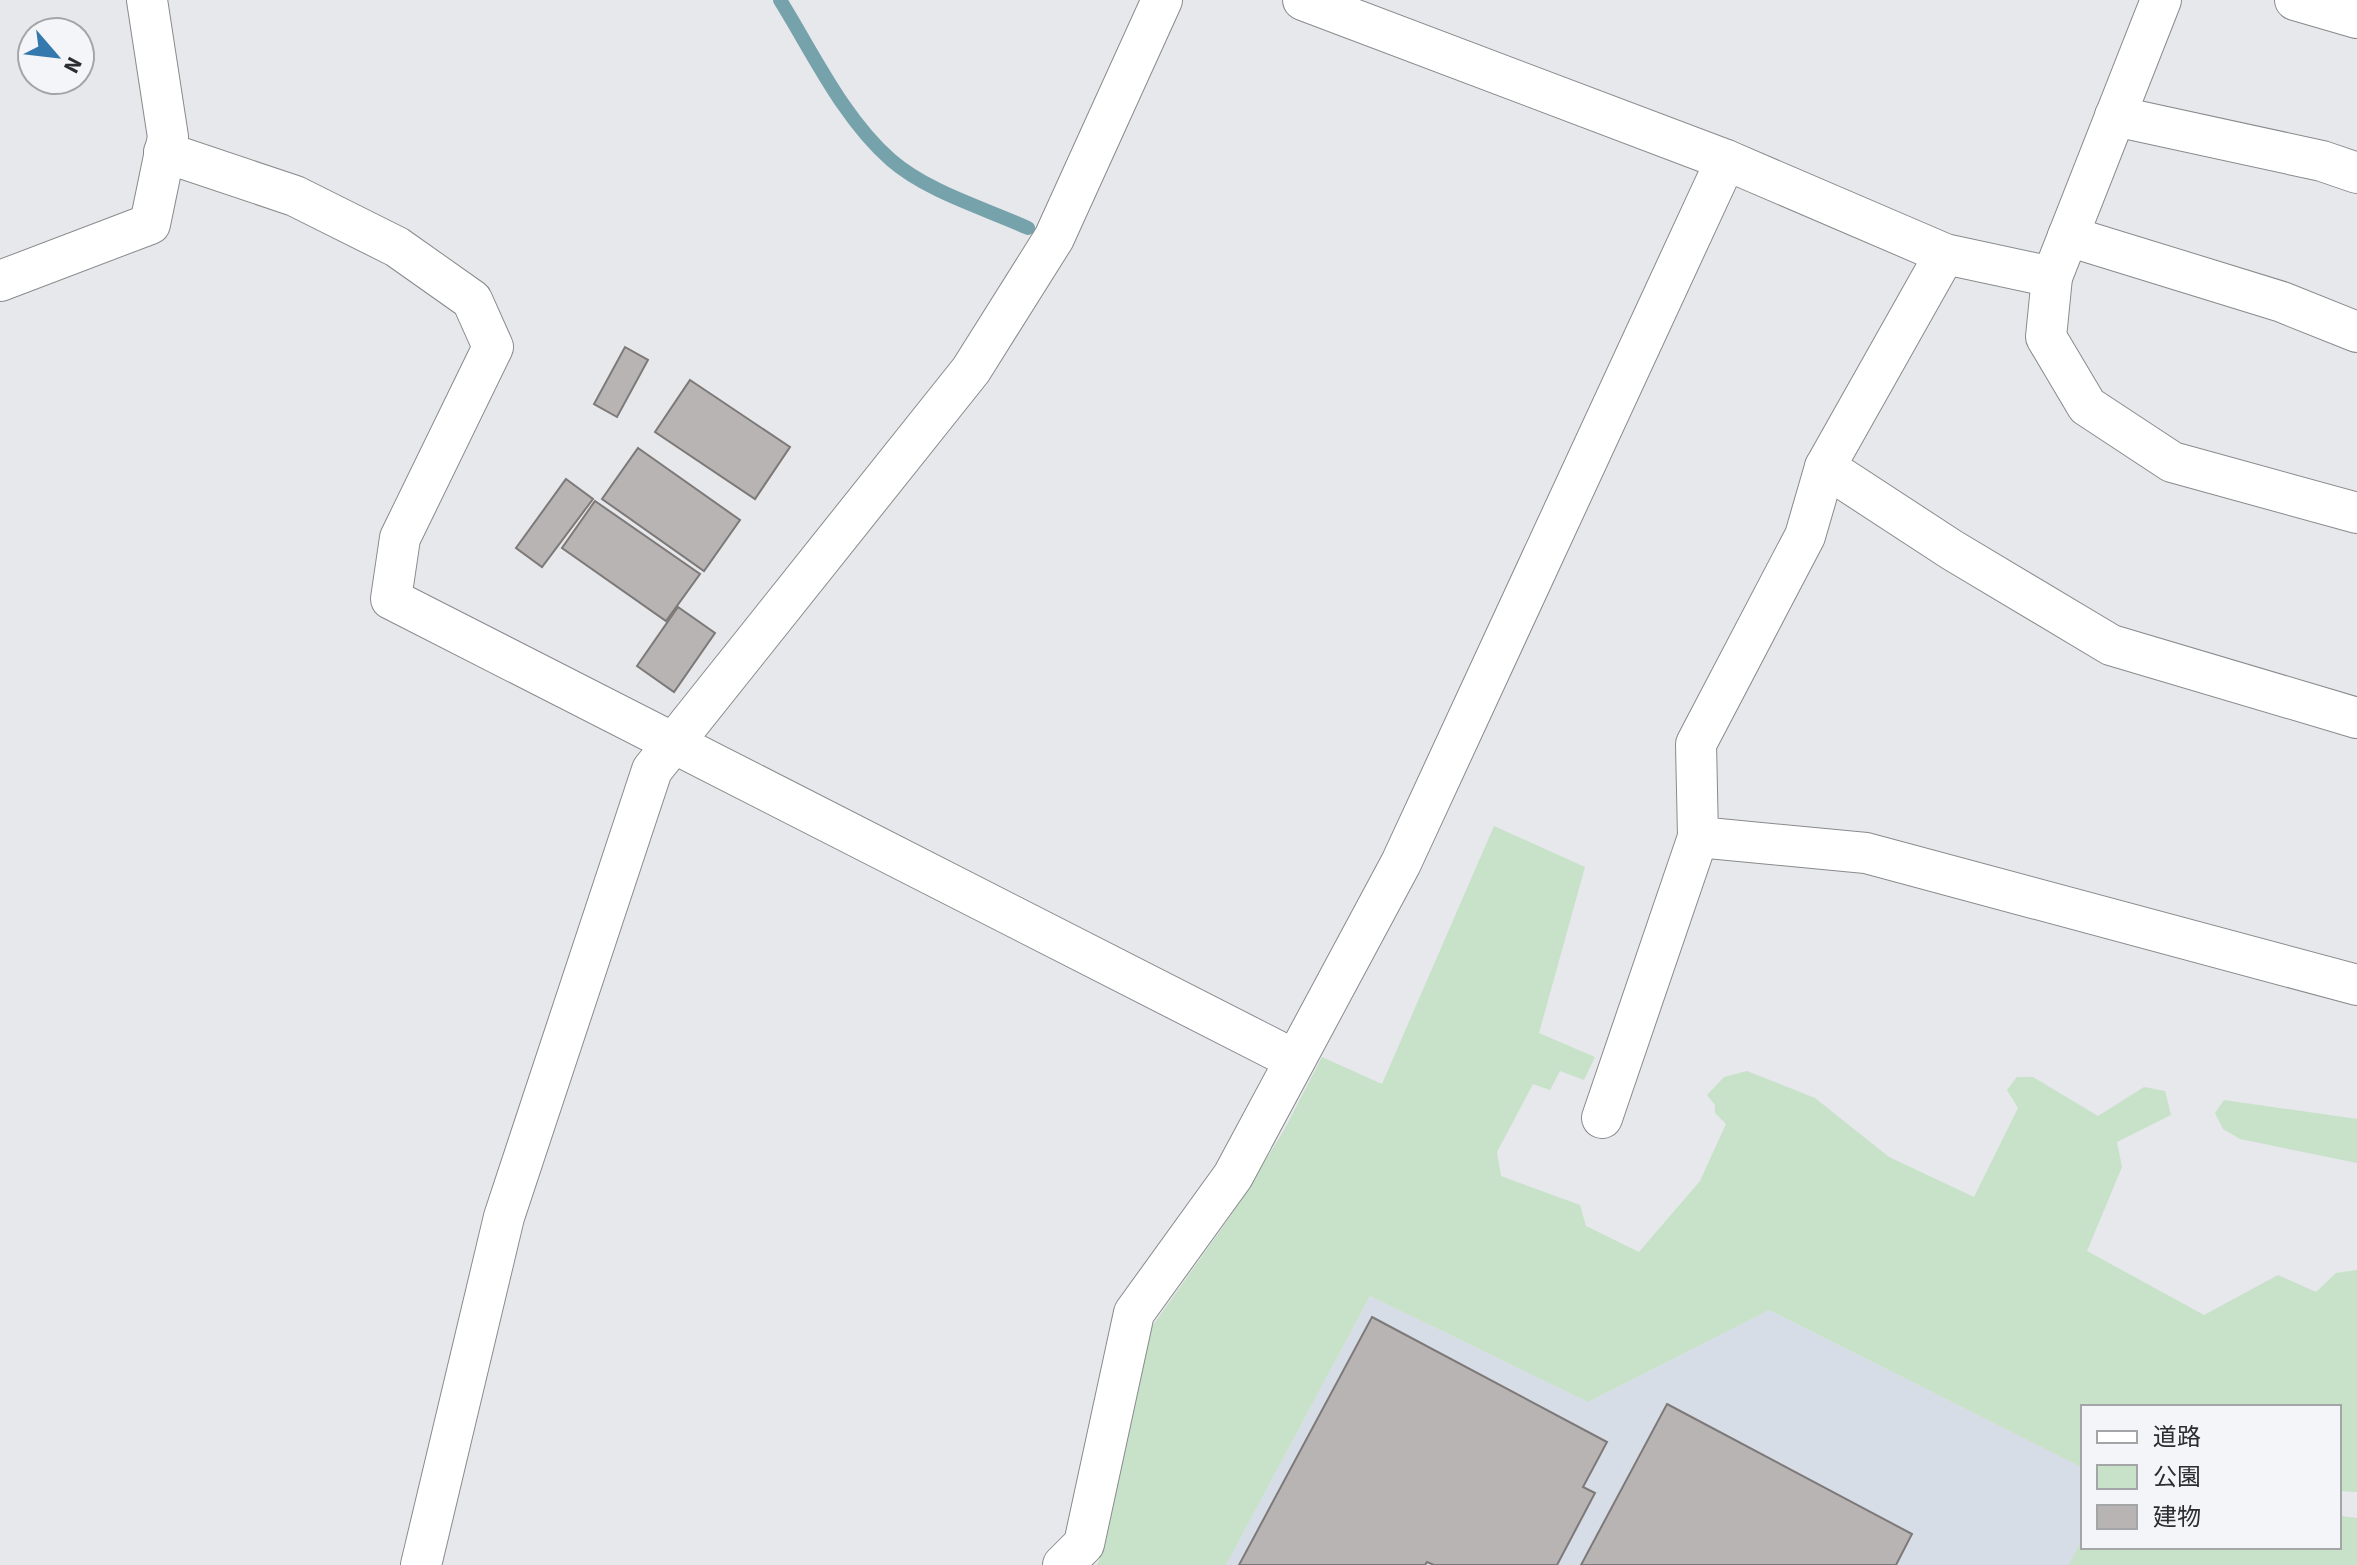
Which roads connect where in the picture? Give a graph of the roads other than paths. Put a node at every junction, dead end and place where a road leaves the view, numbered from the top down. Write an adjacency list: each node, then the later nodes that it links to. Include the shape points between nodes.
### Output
1 (147, 0): 8 (street, via 168,137)
2 (1162, 0): 19 (street, via 1054,238 971,370)
3 (1303, 0): 9 (street)
4 (2161, 0): 7 (street)
5 (2295, 0): 6 (street)
6 (2357, 18)
7 (2115, 116): 10 (street); 11 (street)
8 (164, 152): 14 (street, via 150,224); 19 (street, via 295,196 397,247 472,300 493,347 400,538 391,599)
9 (1726, 160): 12 (street); 22 (street, via 1401,863)
10 (2357, 173)
11 (2068, 236): 13 (street); 15 (street, via 2282,302)
12 (1945, 254): 13 (street); 16 (street)
13 (2052, 277): 17 (street, via 2046,337 2087,406 2172,462)
14 (0, 281)
15 (2357, 332)
16 (1825, 467): 18 (street, via 2111,645); 20 (street, via 1805,536 1696,744)
17 (2357, 513)
18 (2357, 718)
19 (673, 742): 22 (street); 24 (street, via 652,770 504,1217)
20 (1698, 837): 21 (street, via 1866,853); 23 (street)
21 (2357, 985)
22 (1295, 1060): 25 (street, via 1233,1176 1134,1313 1084,1544)
23 (1602, 1118)
24 (421, 1565)
25 (1063, 1565)

